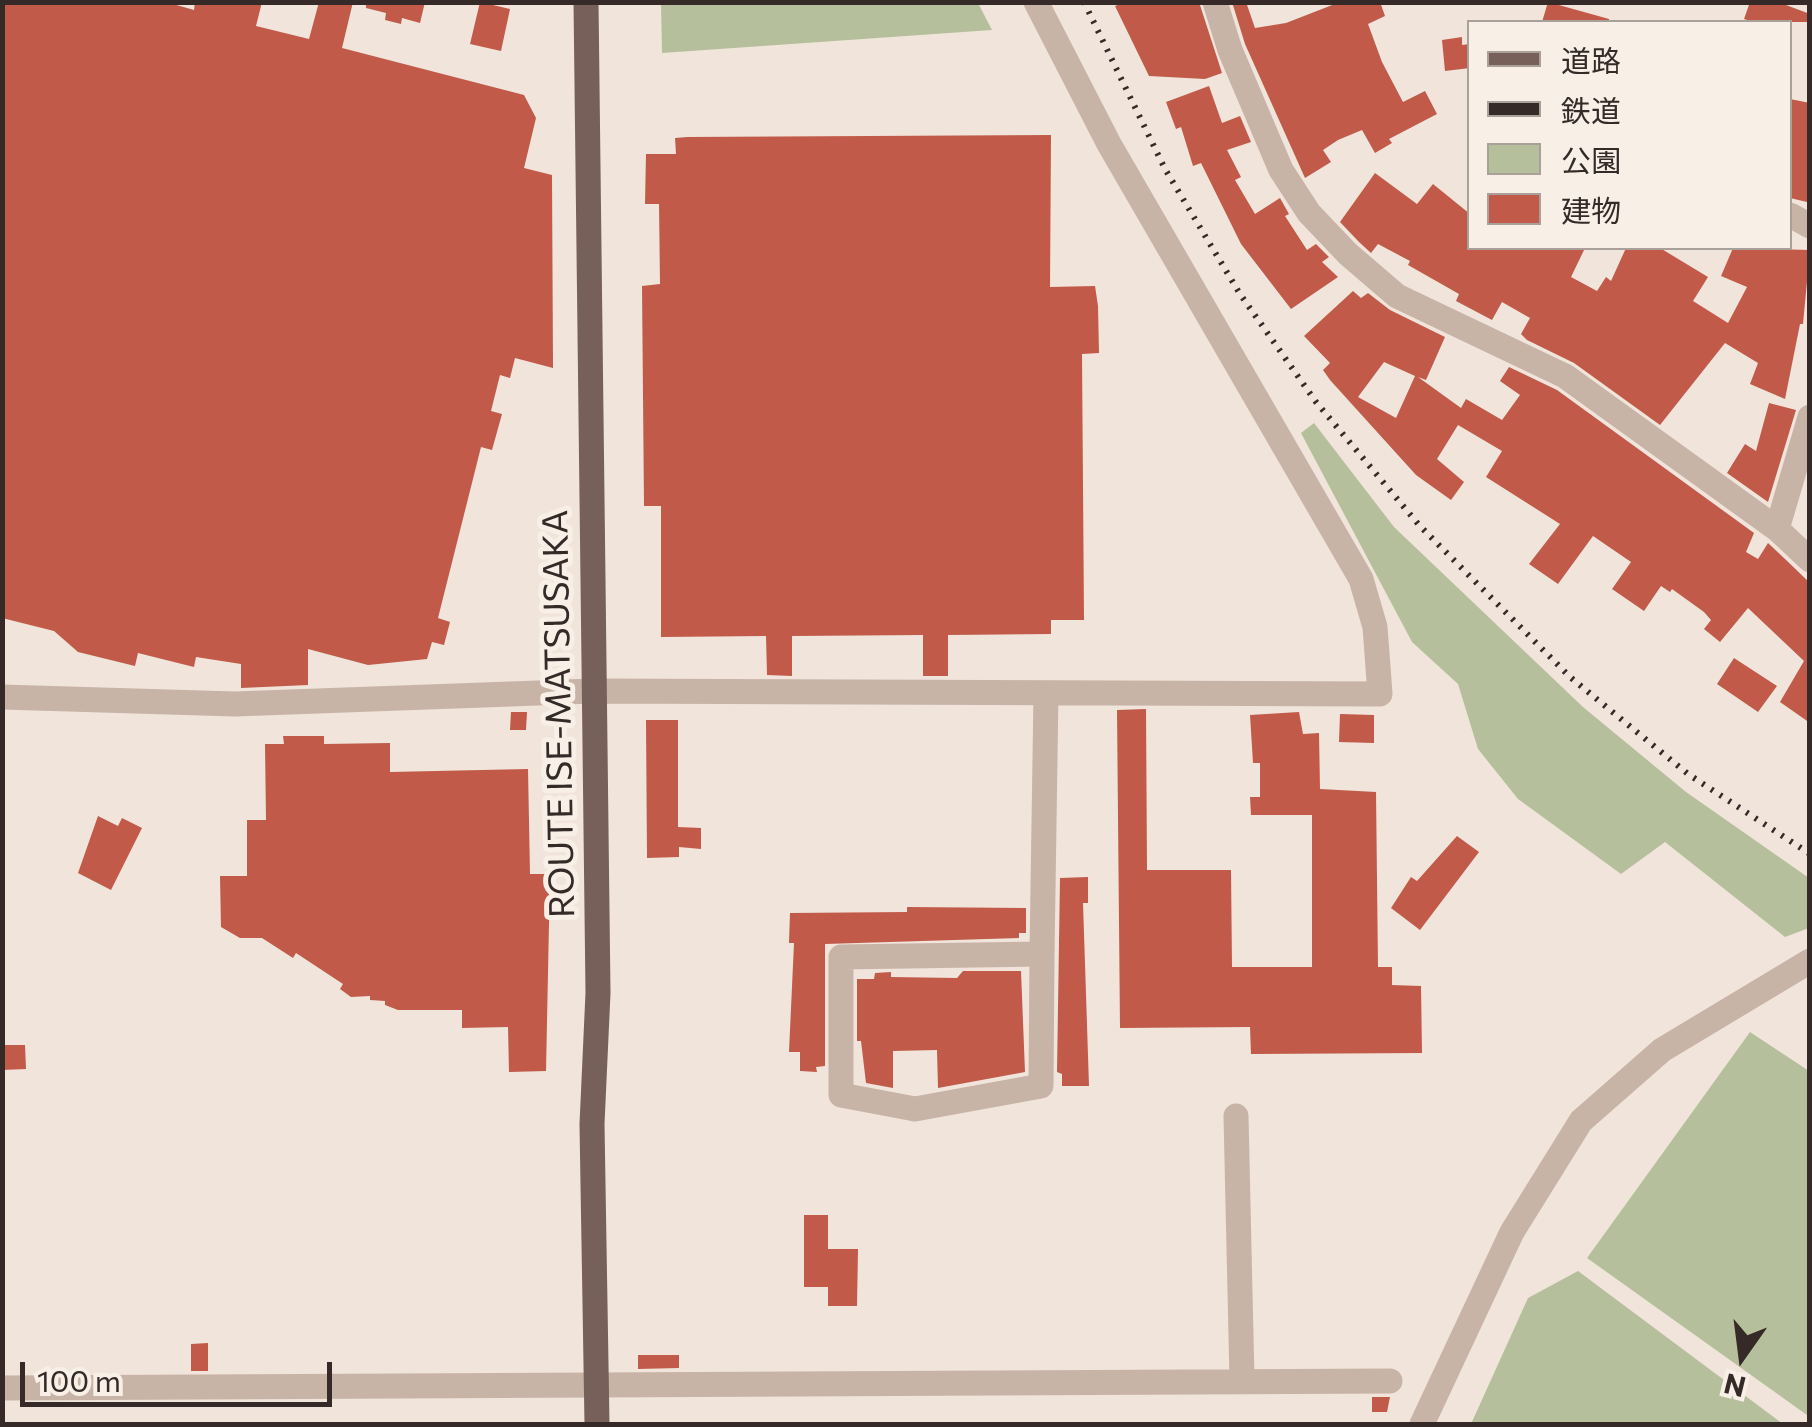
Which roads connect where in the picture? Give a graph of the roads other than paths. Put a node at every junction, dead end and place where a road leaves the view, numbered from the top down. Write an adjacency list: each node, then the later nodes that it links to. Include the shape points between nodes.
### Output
1 (586, 2): 7 (main road, ROUTE ISE-MATSUSAKA)
2 (1036, 2): 8 (street, via 1109,144 1362,579 1375,627 1380,694)
3 (1216, 2): 5 (street, via 1281,170 1309,214 1348,254 1397,296 1565,376)
4 (1810, 416): 5 (street)
5 (1777, 529): 6 (street)
6 (1810, 560)
7 (593, 691): 8 (street); 9 (street, via 235,704); 15 (main road, ROUTE ISE-MATSUSAKA)
8 (1046, 692): 10 (street)
9 (2, 697)
10 (1042, 954): 10 (street, via 1041,1086 915,1109 841,1095 841,957)
11 (1810, 961): 18 (street, via 1662,1050 1582,1122 1512,1232)
12 (1236, 1116): 13 (street)
13 (1242, 1380): 14 (street); 15 (street)
14 (1390, 1381)
15 (596, 1384): 16 (street); 17 (main road, ROUTE ISE-MATSUSAKA)
16 (2, 1388)
17 (597, 1424)
18 (1422, 1424)

